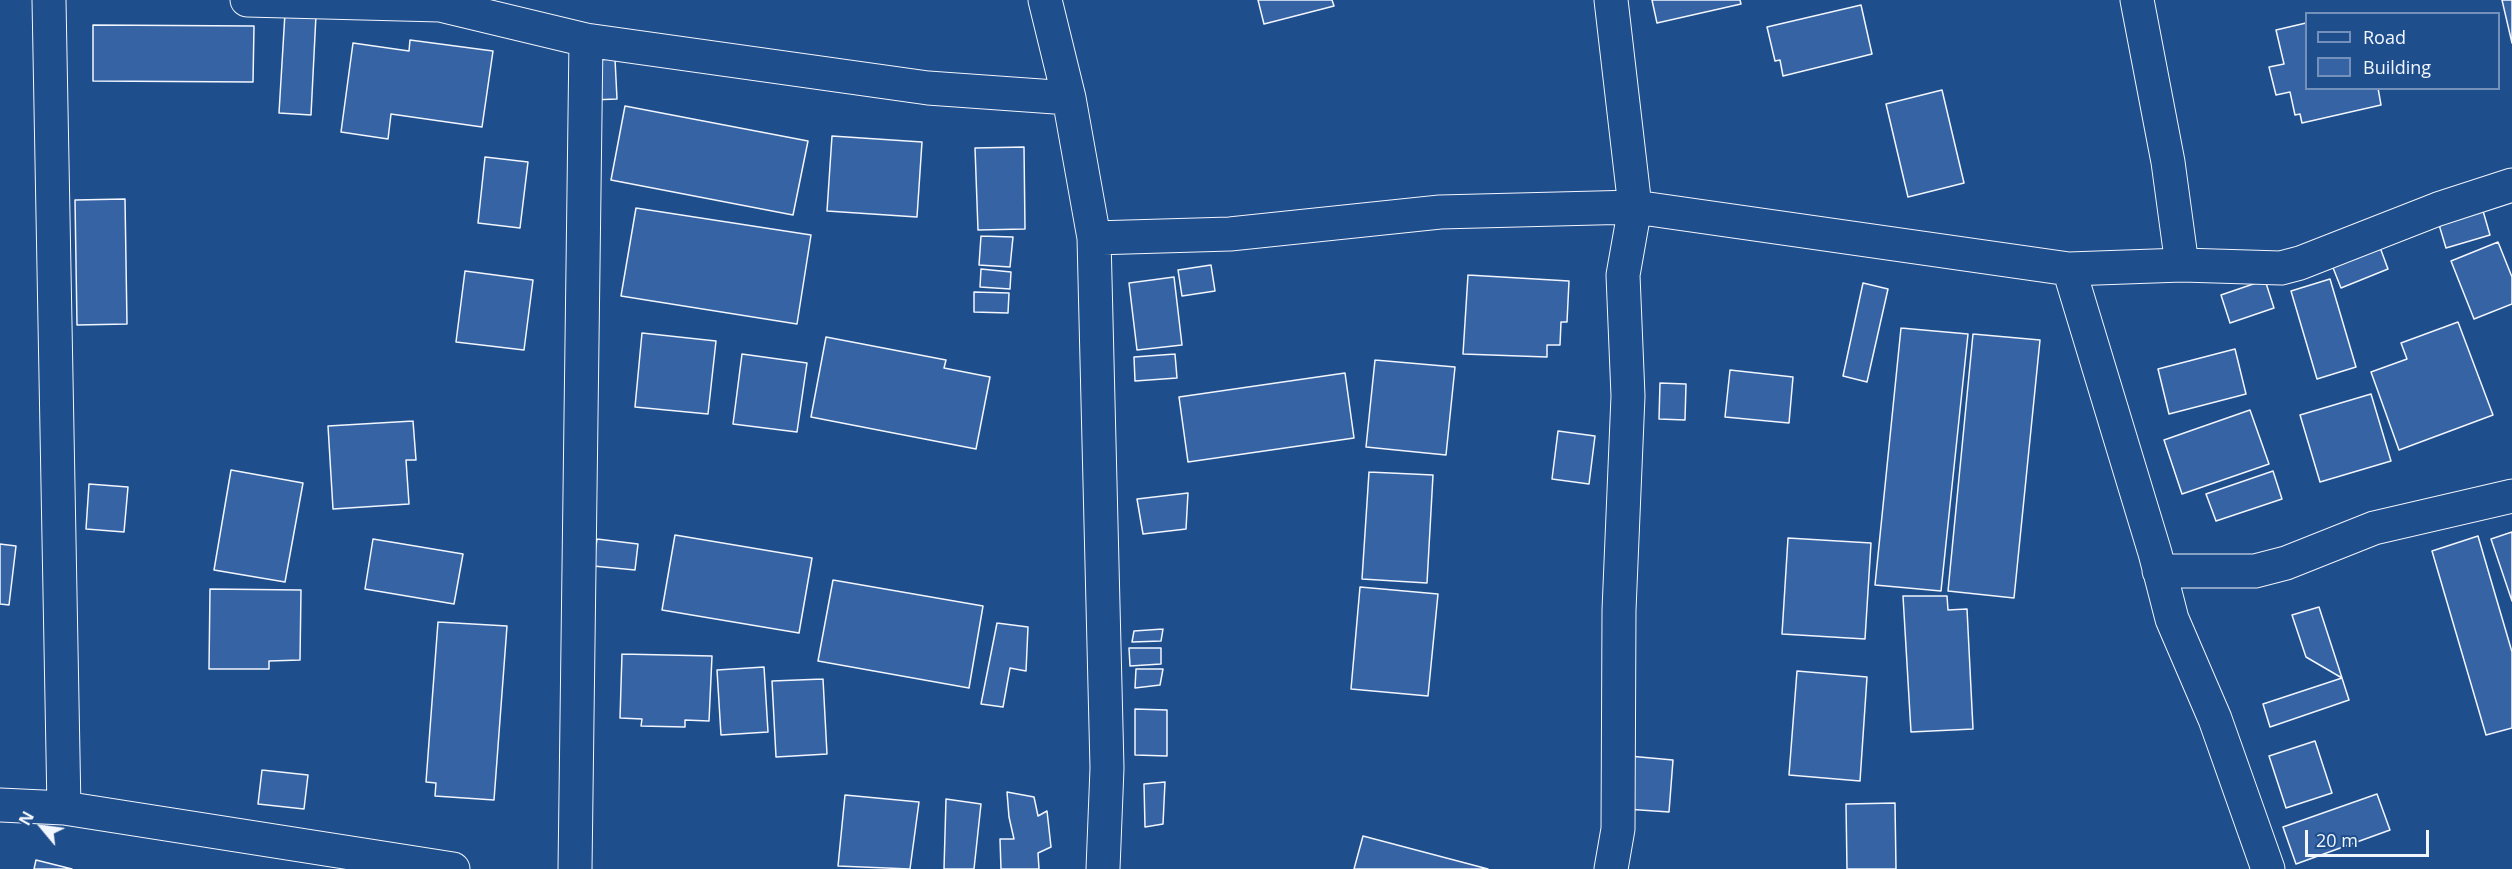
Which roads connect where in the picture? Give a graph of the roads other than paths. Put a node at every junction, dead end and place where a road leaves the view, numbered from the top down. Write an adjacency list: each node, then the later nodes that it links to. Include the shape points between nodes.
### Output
1 (49, 0): 17 (street)
2 (247, 0): 6 (street)
3 (1045, 0): 8 (street)
4 (1611, 0): 10 (street)
5 (2137, 0): 12 (street, via 2168,162)
6 (440, 3): 7 (street)
7 (586, 40): 8 (street, via 928,88); 20 (street)
8 (1069, 98): 11 (street)
9 (2512, 185): 12 (street, via 2281,268)
10 (1635, 207): 11 (street, via 1440,212 1230,234); 13 (street); 21 (street, via 1623,275 1628,396 1619,610 1618,829)
11 (1094, 238): 18 (street)
12 (2182, 265): 13 (street)
13 (2069, 269): 15 (street)
14 (2512, 496): 15 (street, via 2374,528 2286,563 2255,571)
15 (2159, 571): 22 (street, via 2172,620 2215,719)
16 (0, 805): 17 (street)
17 (64, 808): 19 (street)
18 (1112, 865)
19 (453, 869)
20 (575, 869)
21 (1611, 869)
22 (2268, 869)

